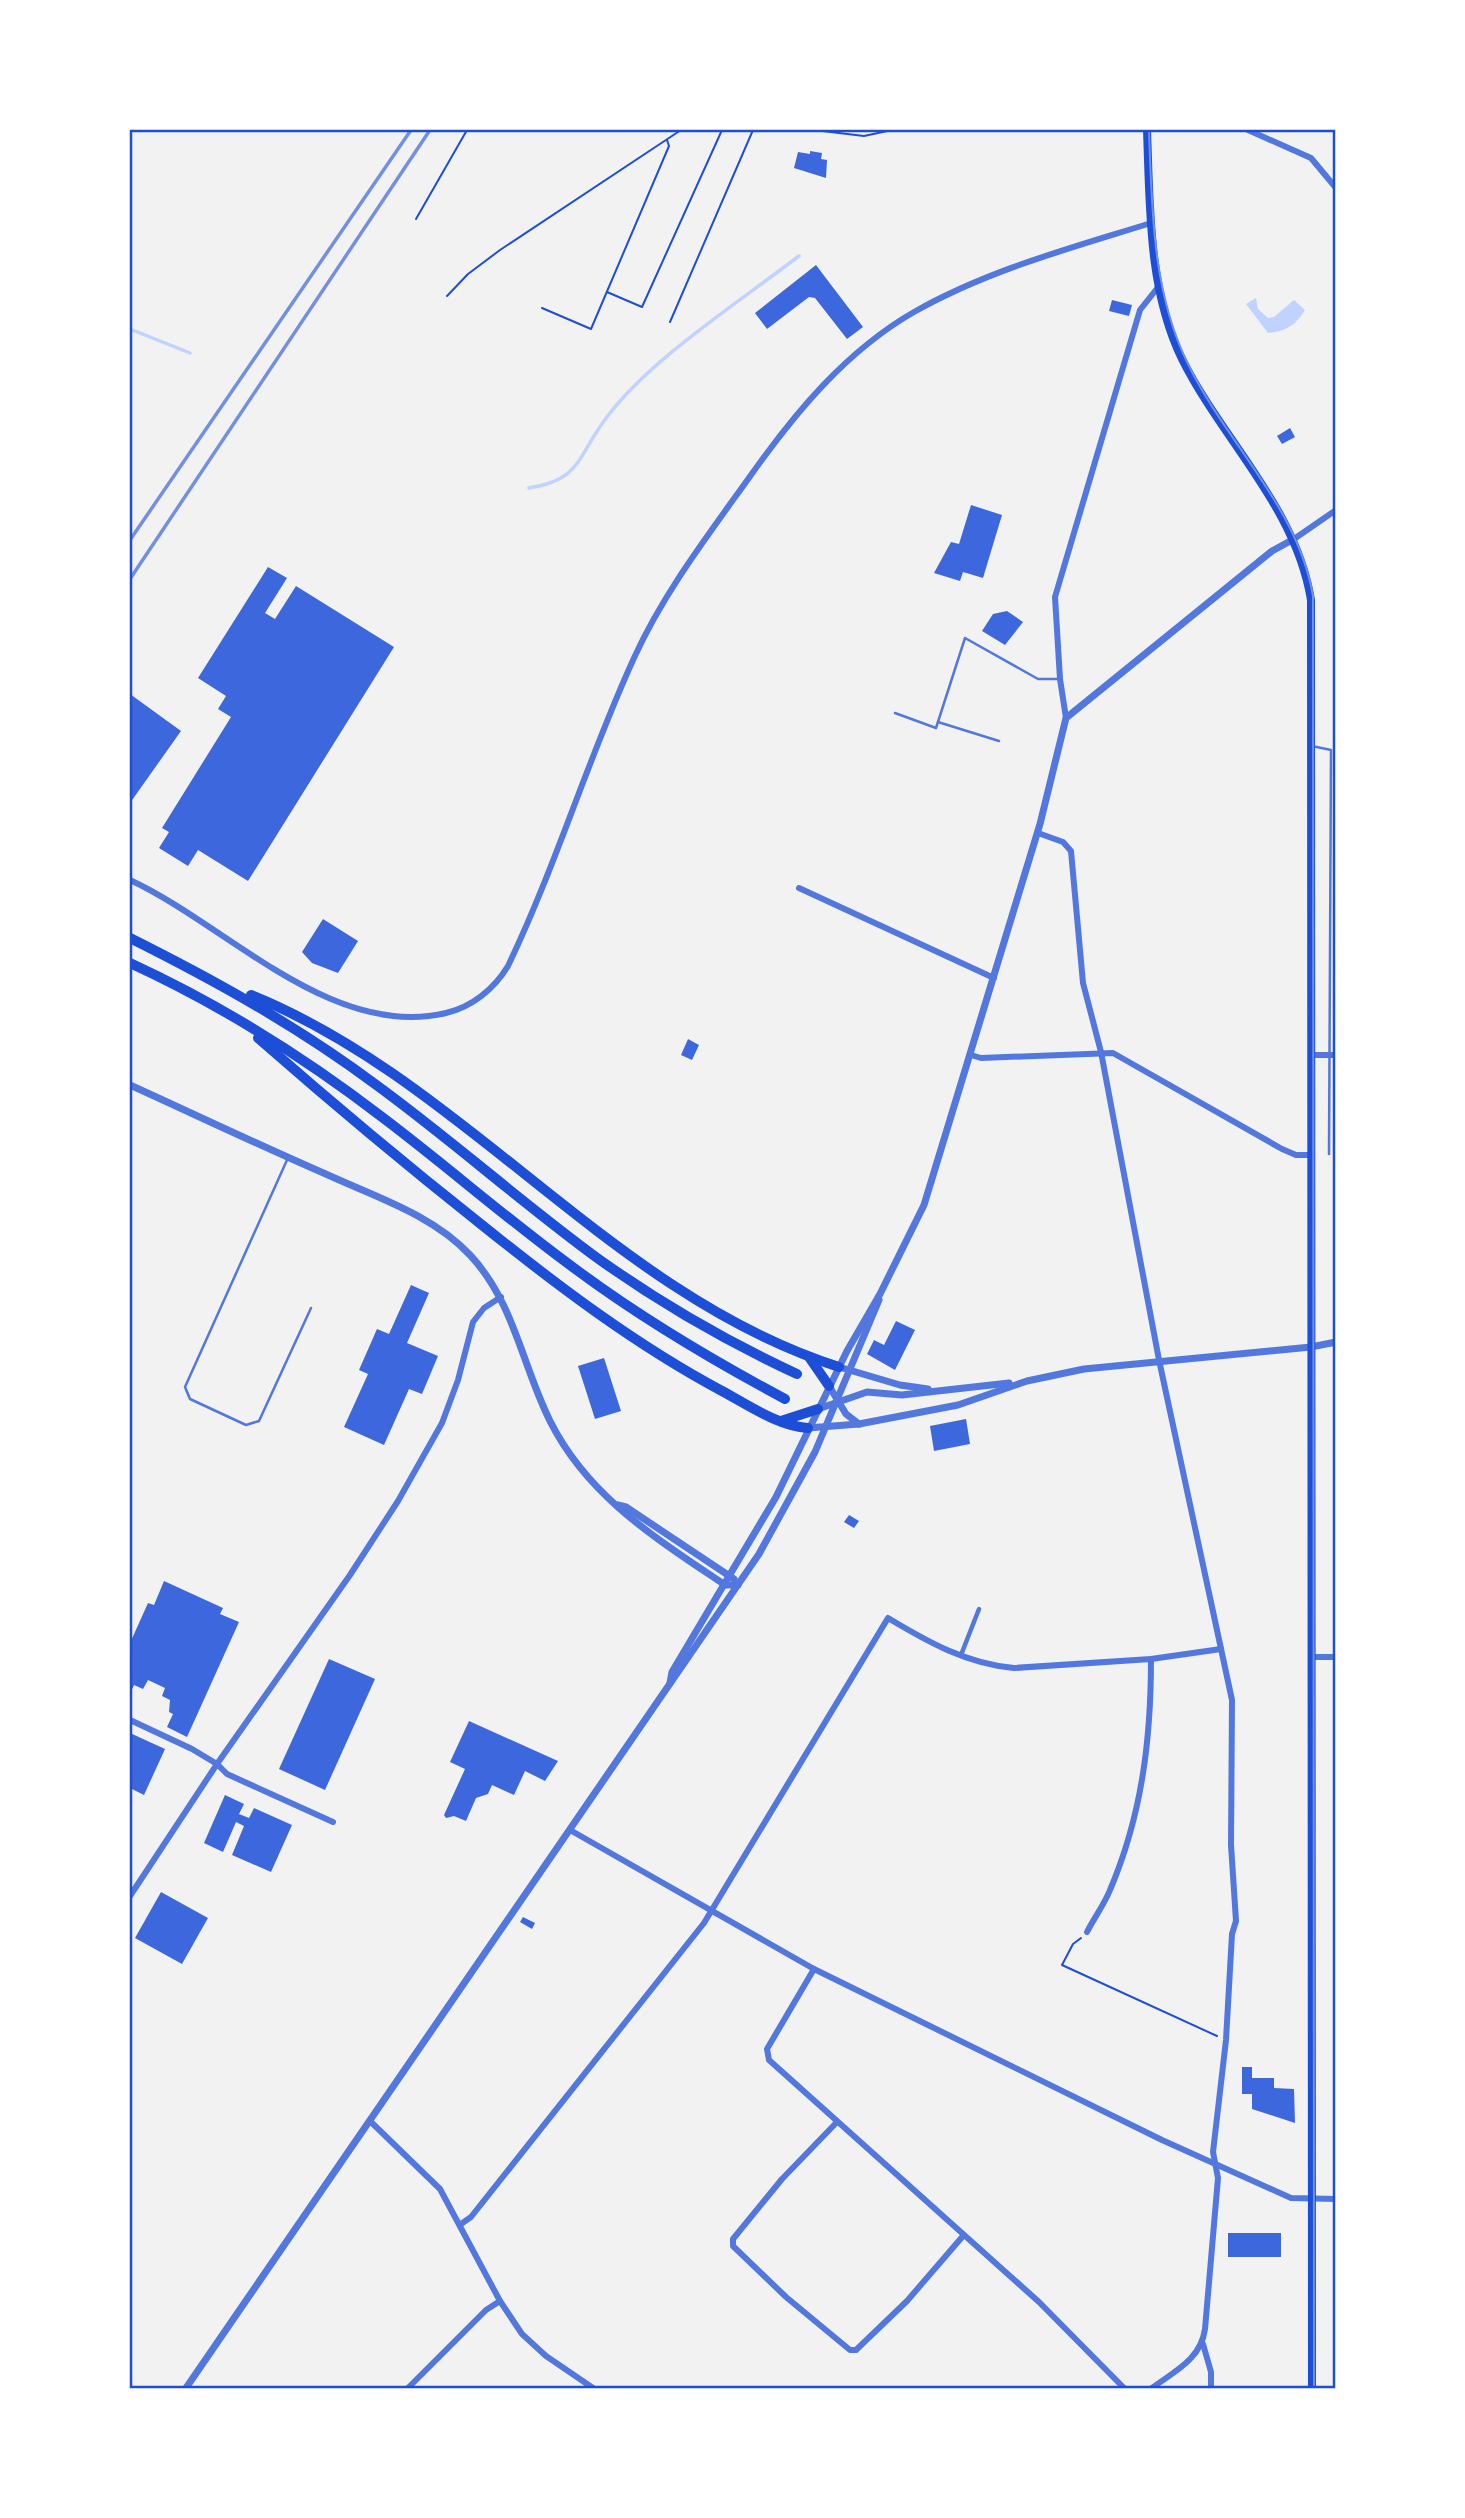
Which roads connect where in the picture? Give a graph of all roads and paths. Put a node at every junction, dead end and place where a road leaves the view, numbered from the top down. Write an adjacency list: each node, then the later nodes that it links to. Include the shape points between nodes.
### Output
1 (467, 130): 13 (path)
2 (681, 130): 11 (path)
3 (722, 130): 16 (path, via 642,307)
4 (753, 130): 19 (path)
5 (814, 130): 10 (path)
6 (844, 130): 10 (path)
7 (892, 130): 10 (path, via 878,135)
8 (1147, 130): 14 (main road)
9 (1248, 130): 12 (street, via 1311,158)
10 (843, 134)
11 (666, 139): 16 (path, via 668,146); 17 (path, via 500,250)
12 (1335, 187)
13 (416, 219)
14 (1151, 223): 15 (main road); 29 (street, via 1012,268 914,312 858,354 794,417 655,617 597,743 514,954 496,983 476,1000 457,1010 422,1017 396,1017 353,1007 306,987)
15 (1159, 286): 21 (main road, via 1182,357); 22 (street, via 1140,310 1055,597)
16 (607, 292): 18 (path, via 591,329)
17 (447, 296)
18 (542, 308)
19 (670, 322)
20 (1335, 510): 21 (street)
21 (1294, 539): 24 (street, via 1272,551); 27 (main road, via 1305,565 1311,600)
22 (1060, 680): 24 (street); 25 (lane, via 1038,679 965,638)
23 (895, 713): 25 (lane, via 936,728)
24 (1066, 718): 28 (street)
25 (938, 722): 26 (lane)
26 (999, 741)
27 (1312, 746): 35 (lane, via 1331,750); 40 (main road)
28 (1038, 833): 33 (street); 38 (street, via 1063,842 1071,851 1083,983)
29 (130, 880)
30 (799, 888): 33 (street)
31 (130, 938): 34 (highway)
32 (130, 962): 37 (highway)
33 (994, 978): 39 (street)
34 (216, 981): 51 (highway, via 289,1010 344,1043 433,1103 641,1264 737,1322); 54 (highway, via 376,1084 602,1261 728,1341)
35 (1329, 1004): 36 (lane); 41 (lane)
36 (1335, 1005)
37 (237, 1019): 58 (highway, via 353,1096 573,1268 687,1345); 61 (highway, via 414,1172 539,1271 669,1361)
38 (1101, 1052): 39 (street); 44 (street, via 1113,1053 1282,1149); 52 (street)
39 (971, 1055): 46 (street, via 932,1185)
40 (1311, 1055): 41 (street); 44 (main road)
41 (1332, 1055): 43 (lane)
42 (130, 1085): 45 (street)
43 (1329, 1154)
44 (1311, 1155): 50 (main road)
45 (288, 1157): 47 (street, via 446,1234 473,1258); 48 (lane, via 185,1387 190,1399 246,1425 259,1421)
46 (880, 1294): 53 (street); 53 (street)
47 (500, 1297): 65 (street, via 564,1447 589,1479); 77 (street, via 472,1322 442,1423 398,1501)
48 (311, 1308)
49 (1335, 1342): 50 (street)
50 (1311, 1347): 52 (street); 72 (main road)
51 (809, 1357): 53 (highway); 56 (highway)
52 (1160, 1360): 55 (street); 70 (street)
53 (845, 1368): 56 (street); 57 (street, via 900,1385); 59 (street)
54 (797, 1374)
55 (1027, 1381): 57 (street); 62 (street, via 958,1405)
56 (829, 1386): 59 (street); 60 (street)
57 (946, 1391): 59 (street, via 867,1392)
58 (785, 1399)
59 (837, 1401): 60 (street); 62 (street); 64 (street)
60 (818, 1409): 61 (highway); 63 (street)
61 (781, 1421): 63 (highway)
62 (859, 1424): 64 (street)
63 (808, 1428): 64 (street); 66 (street)
64 (826, 1428): 68 (street)
65 (618, 1505): 66 (street); 67 (street, via 620,1513 654,1539)
66 (731, 1575): 67 (street); 68 (street)
67 (725, 1585): 68 (street); 75 (street, via 672,1672)
68 (738, 1585): 75 (street)
69 (979, 1609): 71 (street)
70 (1221, 1648): 74 (street); 84 (street, via 1232,1700 1231,1845 1236,1921)
71 (960, 1656): 74 (street, via 1014,1668); 81 (street, via 888,1618)
72 (1311, 1657): 73 (street); 88 (main road)
73 (1335, 1657)
74 (1151, 1659): 82 (street, via 1150,1738 1139,1803 1120,1867)
75 (670, 1683): 79 (street)
76 (130, 1720): 77 (street)
77 (217, 1764): 78 (street, via 227,1774); 80 (street)
78 (333, 1822)
79 (570, 1830): 81 (street); 85 (street)
80 (130, 1896)
81 (711, 1910): 83 (street); 90 (street, via 511,2168)
82 (1087, 1933): 84 (path, via 1073,1944 1062,1965)
83 (814, 1969): 86 (street, via 766,2055); 87 (street)
84 (1226, 2040): 87 (street, via 1213,2152)
85 (370, 2121): 90 (street, via 429,2176); 95 (street)
86 (837, 2122): 91 (street); 91 (street, via 733,2239 733,2246 786,2297 850,2350 856,2350 907,2301)
87 (1217, 2166): 88 (street, via 1291,2198); 93 (street)
88 (1311, 2199): 89 (street); 100 (main road)
89 (1335, 2199)
90 (461, 2224): 92 (street)
91 (962, 2236): 97 (street, via 1056,2319)
92 (500, 2301): 94 (street); 96 (street, via 539,2350)
93 (1203, 2344): 98 (street, via 1194,2357); 99 (street)
94 (411, 2388)
95 (186, 2389)
96 (593, 2389)
97 (1124, 2389)
98 (1152, 2389)
99 (1210, 2389)
100 (1312, 2389)

